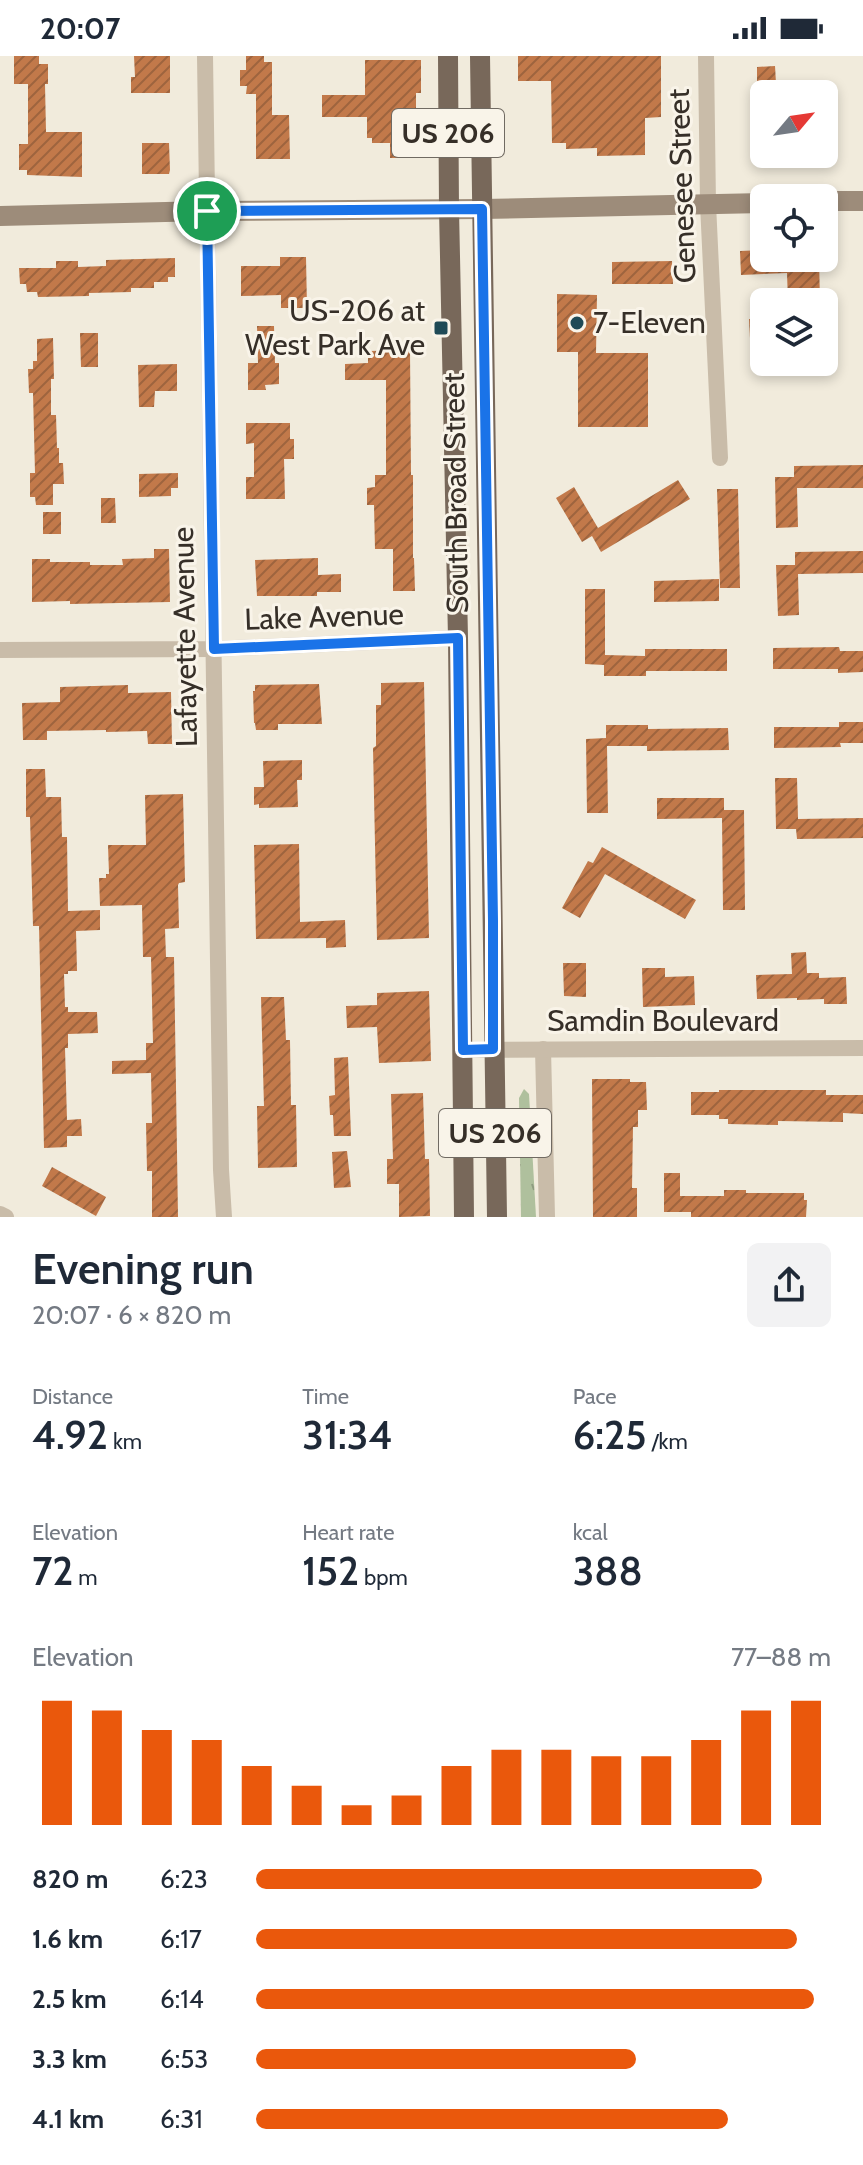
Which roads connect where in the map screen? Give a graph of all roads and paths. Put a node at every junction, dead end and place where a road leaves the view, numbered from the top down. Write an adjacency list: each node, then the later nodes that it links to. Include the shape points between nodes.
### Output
1 (205, 56): 11 (street, Lafayette Avenue)
2 (448, 56): 9 (main road, South Broad Street / US 206)
3 (480, 56): 10 (main road, South Broad Street / US 206)
4 (706, 56): 8 (street, Genesee Street)
5 (838, 201): 6 (street)
6 (863, 201)
7 (750, 203): 8 (street)
8 (708, 204): 10 (street); 13 (street, Genesee Street)
9 (449, 209): 10 (street); 11 (street); 14 (main road, South Broad Street / US 206)
10 (482, 209): 18 (main road, South Broad Street / US 206)
11 (207, 211): 12 (street); 15 (street, Lafayette Avenue)
12 (0, 216)
13 (720, 458)
14 (458, 638): 15 (street, Lake Avenue); 20 (main road, South Broad Street / US 206)
15 (214, 649): 16 (street, Lake Avenue); 23 (street, Lafayette Avenue)
16 (0, 650)
17 (863, 1048): 19 (street, Samdin Boulevard)
18 (493, 1049): 19 (street, Samdin Boulevard); 20 (street, Samdin Boulevard); 25 (main road, South Broad Street / US 206)
19 (543, 1049): 26 (street)
20 (463, 1050): 24 (main road, South Broad Street / US 206)
21 (0, 1214): 22 (street)
22 (6, 1217)
23 (224, 1217)
24 (464, 1217)
25 (497, 1217)
26 (547, 1217)

